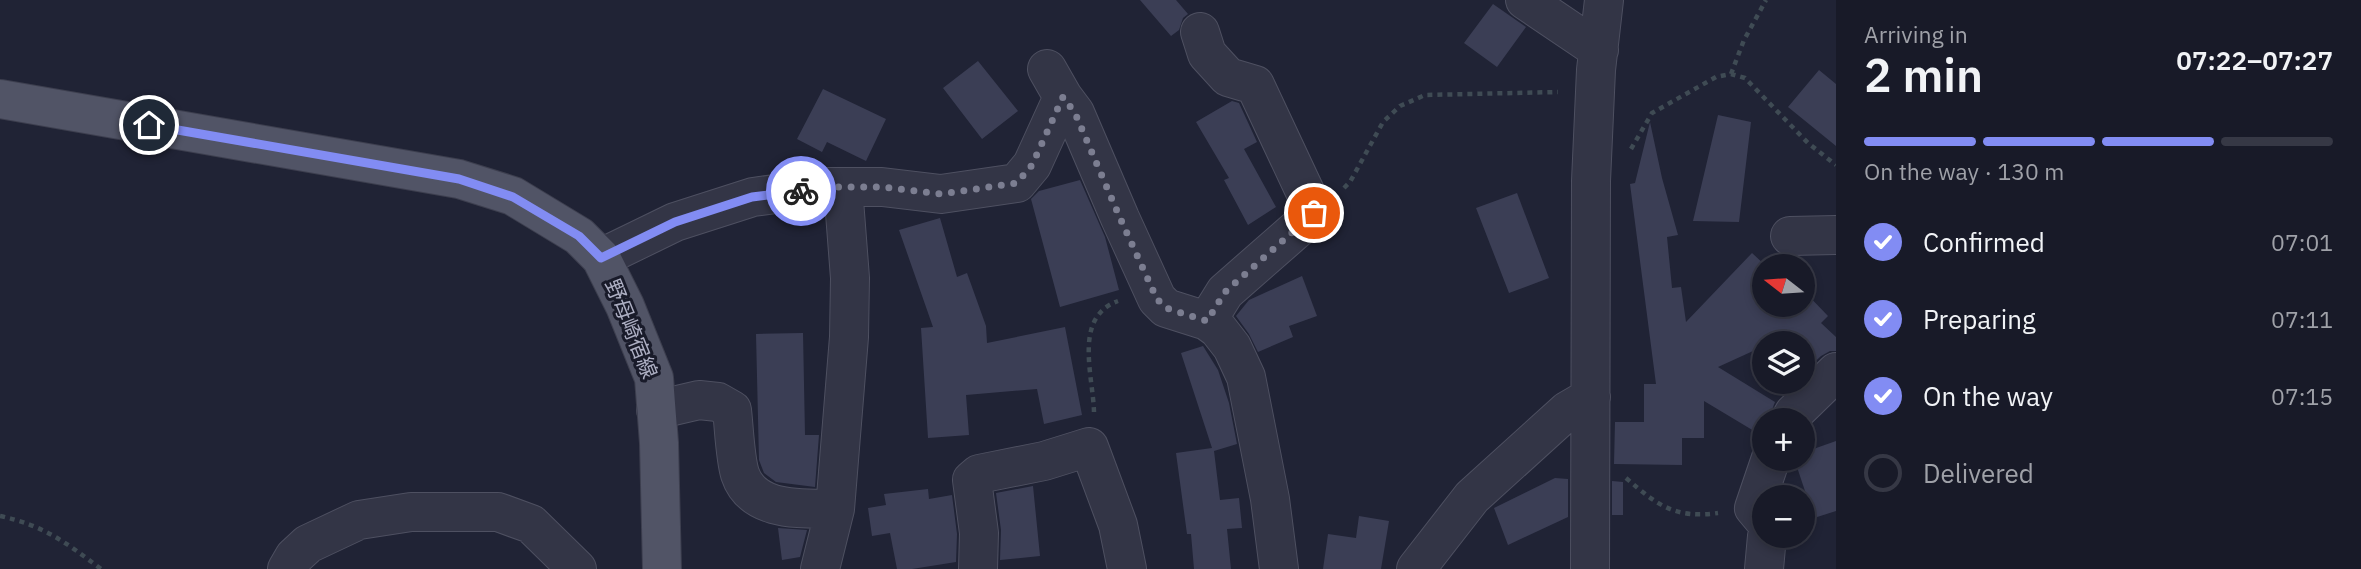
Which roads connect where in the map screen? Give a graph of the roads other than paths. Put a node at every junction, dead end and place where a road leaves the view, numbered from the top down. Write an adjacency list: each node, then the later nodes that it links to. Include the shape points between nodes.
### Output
1 (1525, 0): 4 (street)
2 (1604, 0): 4 (street)
3 (1199, 32): 10 (street, via 1207,54 1228,77 1255,85 1314,213 1225,292)
4 (1599, 50): 12 (street, via 1591,181)
5 (0, 99): 9 (main road, 野母崎宿線, via 459,179 513,197 579,236)
6 (844, 187): 9 (street, via 752,197 675,222); 10 (street, via 941,194 1017,183 1032,165 1055,83 1075,113 1157,299 1166,308); 15 (street, via 849,337)
7 (1836, 235): 8 (street)
8 (1790, 236)
9 (601, 258): 14 (main road, 野母崎宿線, via 654,378)
10 (1207, 321): 23 (street, via 1232,347 1246,377)
11 (1836, 372): 13 (street)
12 (1591, 397): 24 (street, via 1567,411 1472,497); 25 (street)
13 (1799, 408)
14 (656, 410): 15 (street, via 699,400 733,410 740,475 752,492 787,508); 19 (main road, 野母崎宿線)
15 (835, 509): 20 (street)
16 (1763, 548): 26 (street)
17 (287, 569): 18 (street, via 308,544 359,520 411,512 498,512 531,524)
18 (578, 569)
19 (662, 569)
20 (820, 569)
21 (978, 569): 22 (street, via 972,480 979,474 1090,446 1118,525)
22 (1127, 569)
23 (1279, 569)
24 (1416, 569)
25 (1590, 569)
26 (1764, 569)

